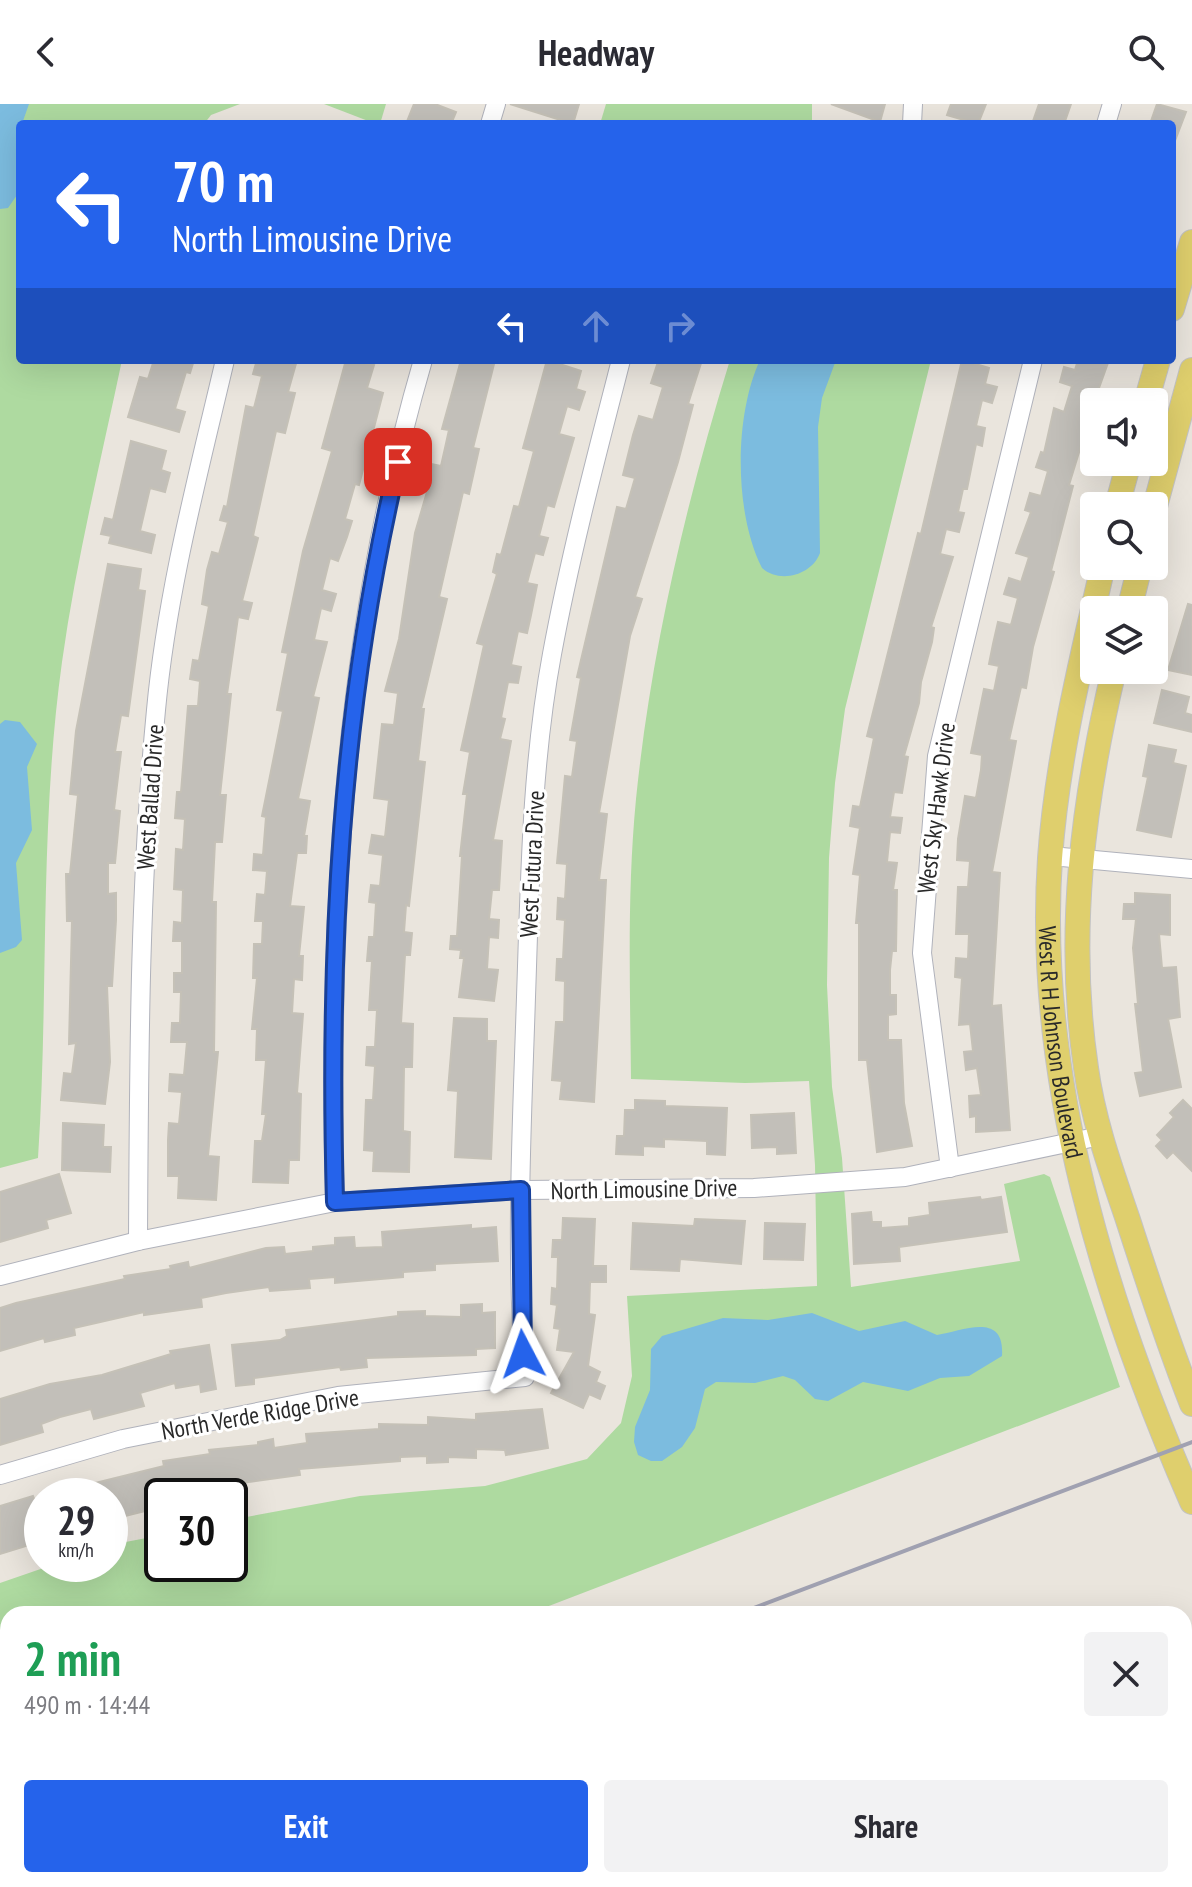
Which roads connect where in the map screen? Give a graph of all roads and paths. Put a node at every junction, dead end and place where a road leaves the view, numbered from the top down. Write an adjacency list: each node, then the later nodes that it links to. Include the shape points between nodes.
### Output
1 (1192, 242): 2 (main road)
2 (1176, 296)
3 (224, 364): 21 (street, West Ballad Drive, via 184,535 156,708 143,930)
4 (422, 364): 20 (street, via 362,634 350,721 335,931)
5 (620, 364): 19 (street, West Futura Drive, via 552,654 539,744)
6 (1032, 364): 18 (street, West Sky Hawk Drive, via 937,756 922,953)
7 (1157, 364): 9 (main road)
8 (1192, 370): 10 (main road)
9 (1150, 388)
10 (1159, 492)
11 (1100, 580): 13 (main road, West R H Johnson Boulevard, via 1075,690)
12 (1111, 684): 14 (main road, West R H Johnson Boulevard, via 1093,757)
13 (1051, 856): 14 (street); 17 (main road, West R H Johnson Boulevard, via 1051,996)
14 (1080, 858): 15 (street); 16 (main road, West R H Johnson Boulevard, via 1080,1000 1085,1066)
15 (1192, 869)
16 (1100, 1136): 17 (street, North Limousine Drive); 23 (main road, West R H Johnson Boulevard)
17 (1071, 1143): 18 (street, North Limousine Drive); 24 (main road, West R H Johnson Boulevard)
18 (950, 1168): 19 (street, North Limousine Drive, via 905,1177 754,1188)
19 (521, 1190): 20 (street, North Limousine Drive); 25 (street, West Futura Drive)
20 (335, 1202): 21 (street, North Limousine Drive)
21 (138, 1241): 22 (street, North Limousine Drive)
22 (0, 1276)
23 (1165, 1335): 24 (main road); 26 (main road, West R H Johnson Boulevard)
24 (1133, 1345): 28 (main road, West R H Johnson Boulevard)
25 (525, 1377): 27 (street, North Verde Ridge Drive, via 338,1396 123,1439)
26 (1192, 1404)
27 (0, 1475)
28 (1192, 1502)

